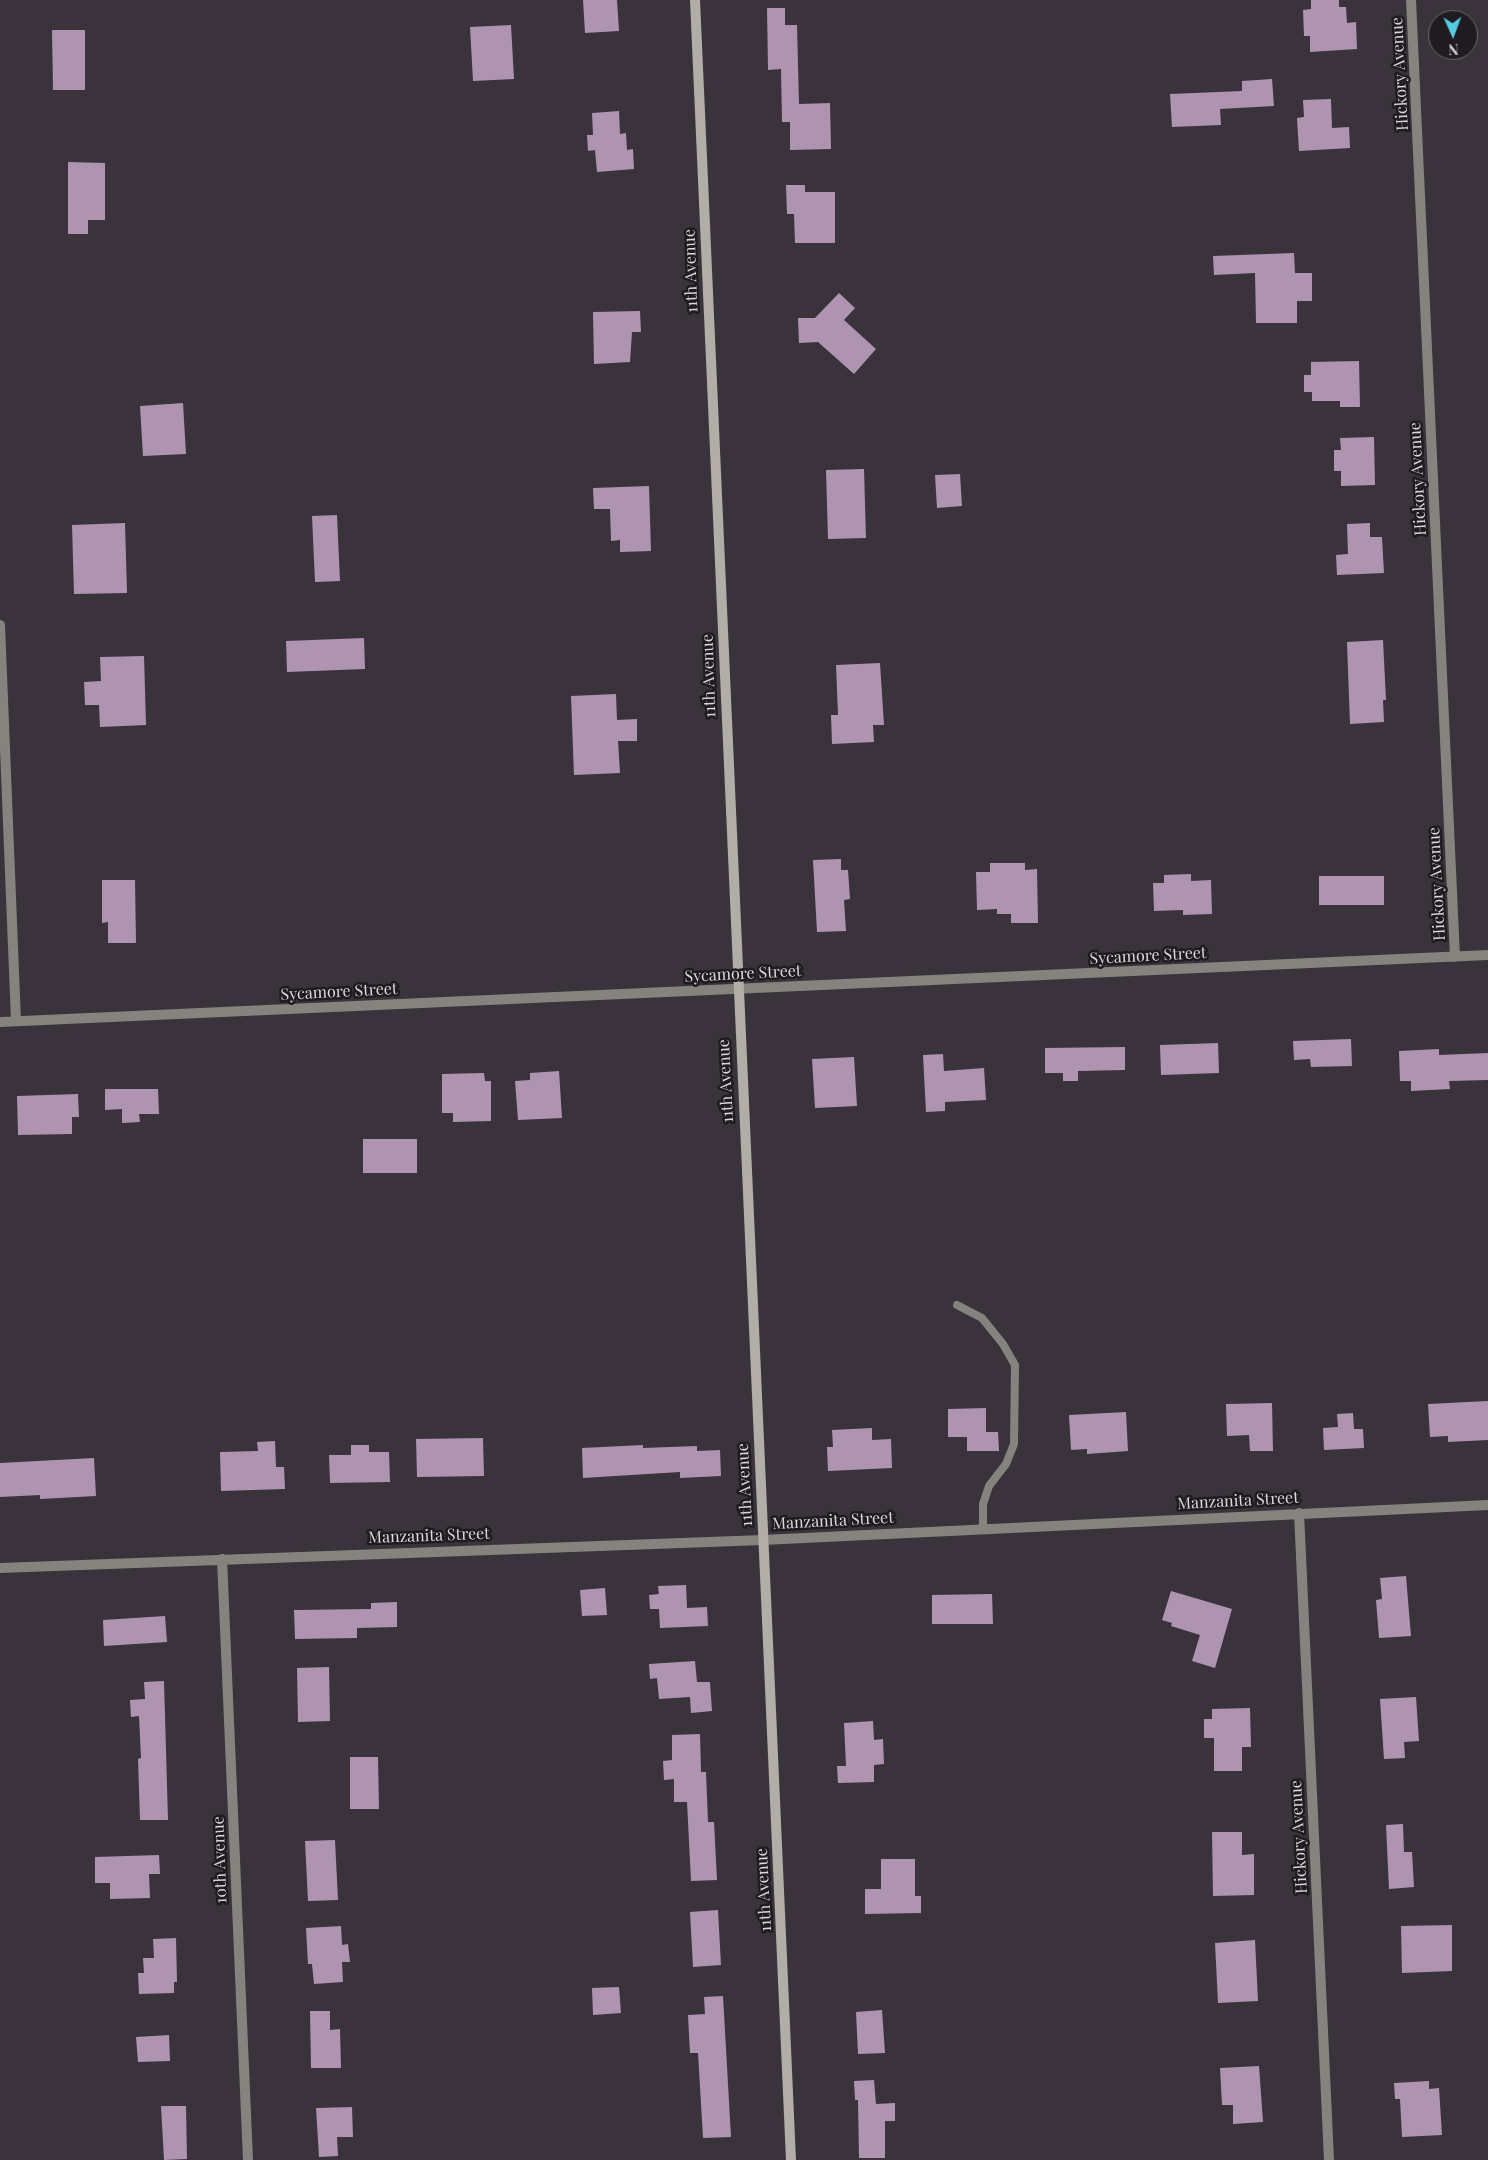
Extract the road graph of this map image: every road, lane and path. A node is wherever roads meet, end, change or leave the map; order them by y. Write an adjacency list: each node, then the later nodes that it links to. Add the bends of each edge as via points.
1 (695, 0): 6 (main road, 11th Avenue)
2 (1411, 0): 5 (street, Hickory Avenue)
3 (0, 625): 7 (street)
4 (1488, 955): 5 (street, Sycamore Street)
5 (1456, 957): 6 (street, Sycamore Street)
6 (737, 989): 7 (street, Sycamore Street); 13 (main road, 11th Avenue)
7 (16, 1021): 8 (street, Sycamore Street)
8 (0, 1022)
9 (957, 1304): 12 (lane, via 982,1318 1003,1344 1014,1365 1014,1444 1006,1464 989,1486 983,1504)
10 (1488, 1505): 11 (street, Manzanita Street)
11 (1299, 1513): 12 (street, Manzanita Street); 18 (street, Hickory Avenue)
12 (983, 1529): 13 (street, Manzanita Street)
13 (763, 1540): 14 (street, Manzanita Street); 17 (main road, 11th Avenue)
14 (222, 1559): 15 (street, Manzanita Street); 16 (street, 10th Avenue)
15 (0, 1568)
16 (248, 2160)
17 (791, 2160)
18 (1329, 2160)

